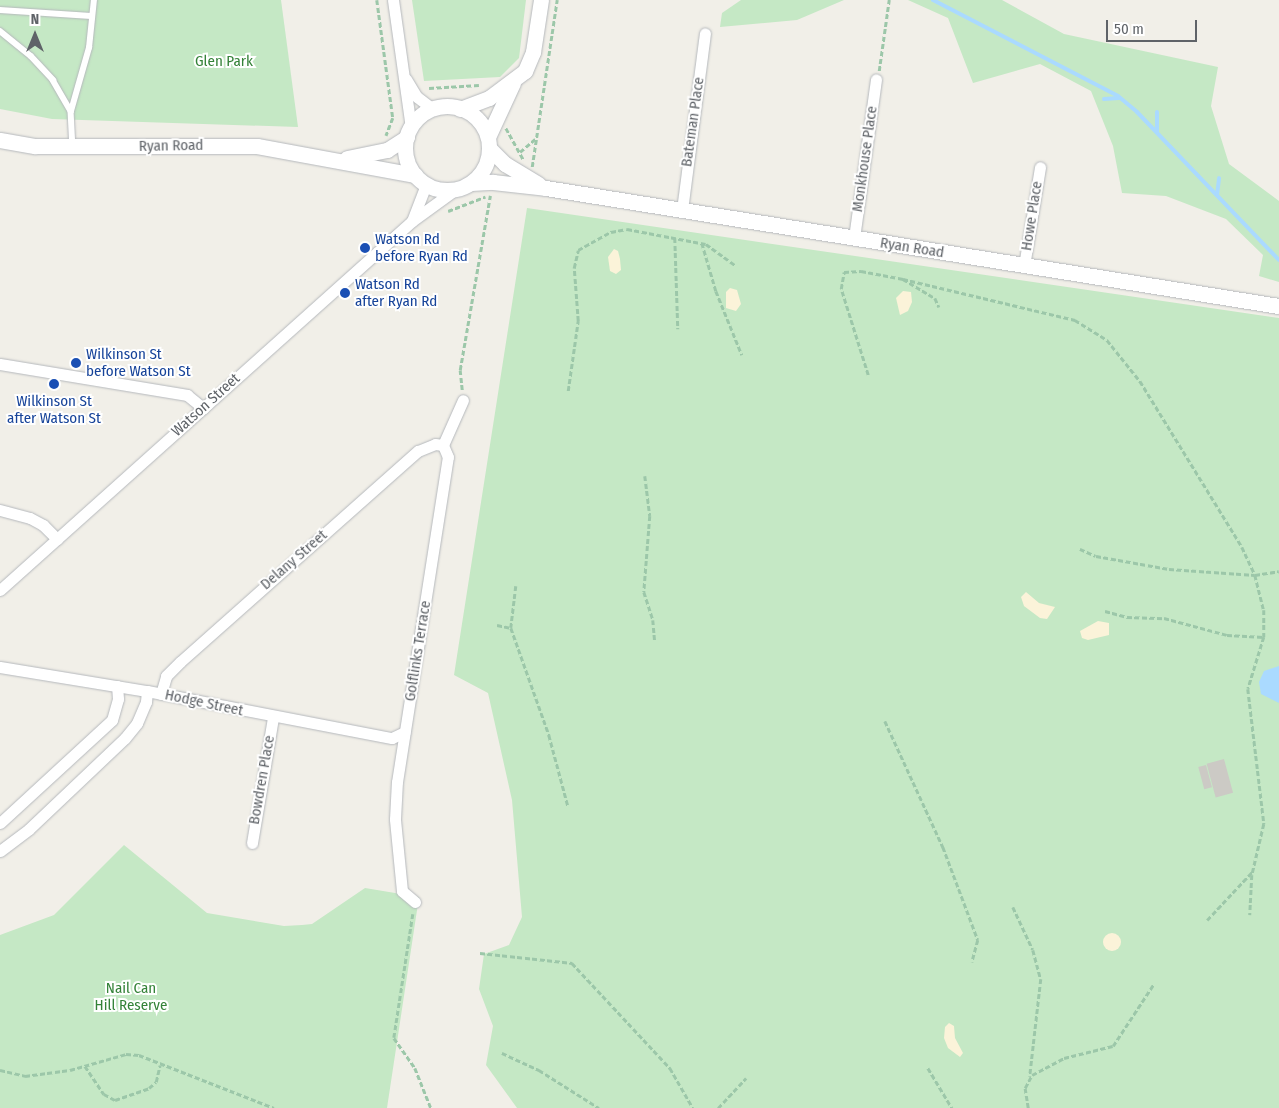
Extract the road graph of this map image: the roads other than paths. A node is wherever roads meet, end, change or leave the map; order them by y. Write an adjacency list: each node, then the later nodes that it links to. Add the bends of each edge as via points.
1 (94, 0): 5 (lane)
2 (392, 0): 8 (street)
3 (542, 0): 10 (street, via 529,66)
4 (0, 10): 5 (lane)
5 (92, 16): 13 (lane, via 88,48)
6 (0, 31): 13 (lane, via 31,56 53,80)
7 (705, 33): 24 (street, Bateman Place)
8 (403, 76): 11 (street, via 417,97); 14 (street)
9 (876, 80): 26 (street, Monkhouse Place)
10 (514, 82): 12 (street, via 489,98); 16 (street)
11 (433, 109): 12 (street); 14 (street)
12 (460, 109): 16 (street, via 478,120)
13 (71, 111): 17 (lane)
14 (409, 133): 18 (street, Ryan Road, via 387,150); 20 (street, via 406,157)
15 (0, 140): 17 (street, Ryan Road, via 35,146)
16 (488, 143): 21 (street, via 484,168); 22 (street, Ryan Road, via 505,164)
17 (74, 147): 18 (street, Ryan Road, via 257,146)
18 (341, 159): 20 (street, Ryan Road)
19 (1040, 167): 27 (street, Howe Place)
20 (421, 180): 23 (street, via 440,190); 25 (street, Watson Street)
21 (471, 183): 22 (street, Ryan Road); 23 (street)
22 (546, 188): 24 (street, Ryan Road)
23 (456, 189): 25 (street, Watson Street)
24 (682, 210): 26 (street, Ryan Road)
25 (412, 221): 31 (street, Watson Street)
26 (854, 238): 27 (street, Ryan Road)
27 (1024, 266): 28 (street, Ryan Road)
28 (1279, 306)
29 (0, 364): 31 (street, via 186,394)
30 (463, 400): 32 (street)
31 (202, 408): 34 (street, Watson Street)
32 (443, 445): 39 (street, Delany Street, via 435,444 418,451 180,662 166,676); 41 (street, Golflinks Terrace, via 448,457)
33 (0, 510): 34 (street, via 30,518)
34 (57, 539): 35 (street, Watson Street)
35 (0, 590)
36 (0, 667): 37 (street, Hodge Street)
37 (117, 686): 38 (street, Hodge Street); 42 (street, via 118,698 112,720)
38 (146, 691): 39 (street, Hodge Street); 44 (street, via 146,702 137,723 125,738 29,829)
39 (161, 694): 40 (street, Hodge Street)
40 (273, 717): 41 (street, Hodge Street, via 392,738); 43 (street, Bowdren Place)
41 (405, 732): 45 (street, Golflinks Terrace, via 395,819 402,891)
42 (0, 823)
43 (252, 843)
44 (0, 850)
45 (415, 902)

